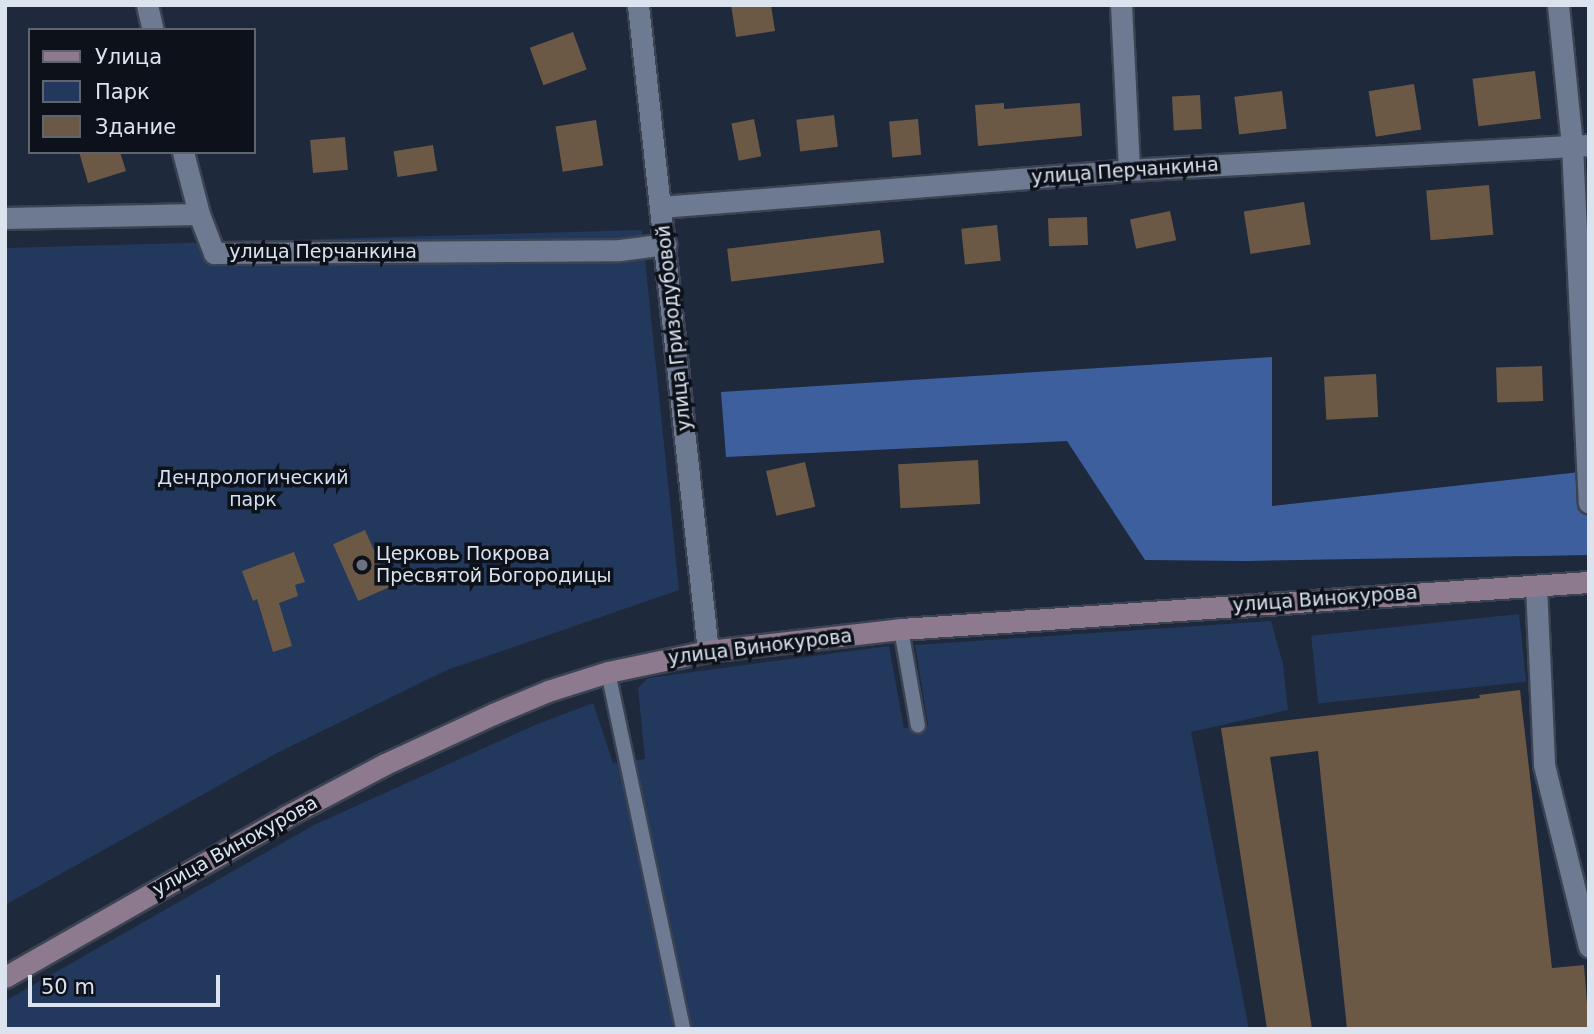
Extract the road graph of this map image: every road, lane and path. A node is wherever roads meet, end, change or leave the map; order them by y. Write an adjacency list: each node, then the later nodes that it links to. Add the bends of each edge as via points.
1 (147, 5): 5 (street)
2 (638, 5): 9 (street, улица Гризодубовой)
3 (1121, 5): 8 (street)
4 (1558, 5): 6 (street)
5 (153, 28)
6 (1580, 146): 8 (street, улица Перчанкина); 13 (street)
7 (184, 154): 10 (street)
8 (1129, 170): 9 (street, улица Перчанкина)
9 (662, 207): 12 (street, улица Гризодубовой)
10 (199, 215): 11 (street); 12 (street, улица Перчанкина, via 214,253 620,250)
11 (5, 218)
12 (666, 244): 17 (street, улица Гризодубовой)
13 (1589, 503)
14 (1589, 582): 15 (main road, улица Винокурова)
15 (1536, 586): 16 (main road, улица Винокурова); 20 (street, via 1544,765)
16 (901, 629): 17 (main road, улица Винокурова); 19 (lane)
17 (708, 651): 18 (main road, улица Винокурова)
18 (607, 672): 21 (main road, улица Винокурова, via 526,700 385,764); 22 (lane)
19 (918, 726)
20 (1589, 947)
21 (5, 977)
22 (682, 1029)

